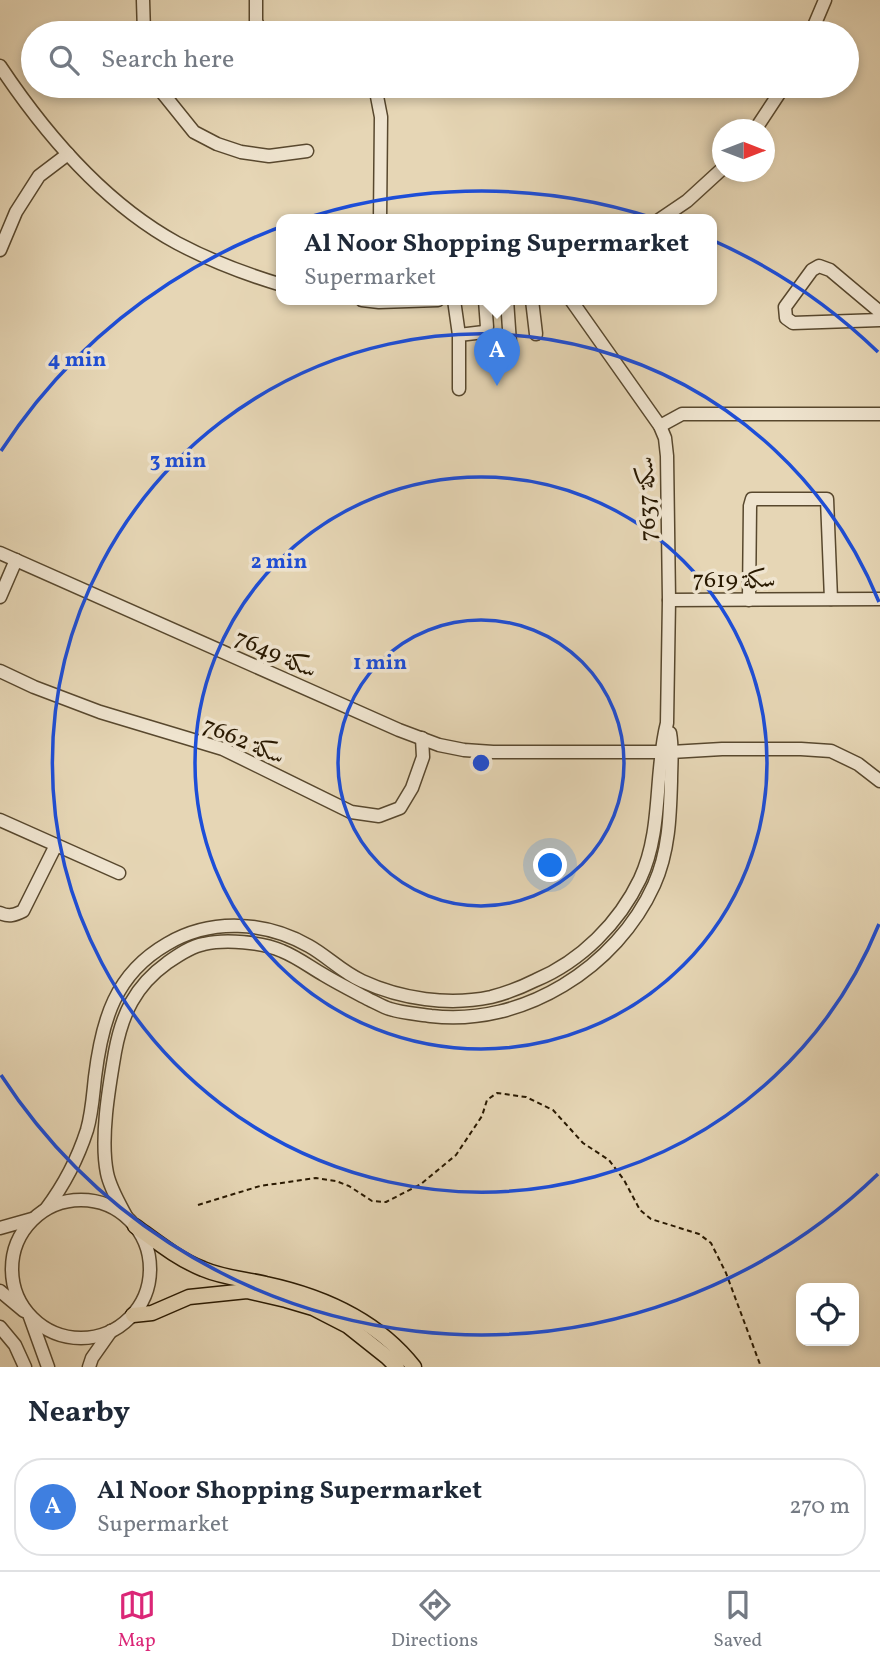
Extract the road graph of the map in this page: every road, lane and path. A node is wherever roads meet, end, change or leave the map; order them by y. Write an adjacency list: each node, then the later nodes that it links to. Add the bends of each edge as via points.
1 (143, 0): 4 (street)
2 (256, 0): 5 (street)
3 (825, 0): 6 (street)
4 (144, 21)
5 (256, 21)
6 (816, 21)
7 (0, 66): 8 (street)
8 (21, 95)
9 (23, 98): 15 (street)
10 (167, 98): 14 (street, via 194,132 217,144 269,156)
11 (377, 98): 17 (street)
12 (776, 98): 13 (street)
13 (762, 119)
14 (307, 151)
15 (68, 154): 19 (street, via 39,176 16,212); 20 (street, via 145,223 212,260)
16 (712, 179): 18 (street)
17 (380, 214)
18 (668, 214)
19 (0, 250)
20 (276, 283)
21 (455, 305): 29 (street)
22 (485, 305): 29 (street, via 484,332)
23 (507, 305): 30 (street)
24 (533, 305): 28 (street)
25 (575, 305): 33 (street, سكة 7637)
26 (880, 312): 27 (street, via 830,270 819,267 785,307 786,318 793,323)
27 (880, 320)
28 (536, 334)
29 (459, 335): 31 (street)
30 (510, 343)
31 (459, 389)
32 (880, 414): 33 (street, via 682,414)
33 (660, 426): 39 (street, سكة 7637, via 667,456)
34 (0, 553): 35 (street, سكة 7649)
35 (16, 560): 36 (street); 42 (street, سكة 7649)
36 (0, 597)
37 (831, 599): 38 (street, سكة 7619); 40 (street, سكة 7619); 40 (street, via 827,499 752,499)
38 (880, 599)
39 (670, 600): 40 (street, سكة 7619); 43 (street, سكة 7619, via 667,723 671,737)
40 (749, 600)
41 (0, 671): 42 (street, سكة 7662, via 100,712 223,749 351,812 379,816 400,808 423,757)
42 (422, 738): 43 (street, سكة 7649, via 464,750 493,752)
43 (666, 752): 44 (street, سكة 7649, via 831,751); 50 (street, via 647,858 626,901 601,935 574,958 519,988 456,1001 397,994 362,981 292,937 246,925 194,932 148,957 125,979 109,1008 88,1127 68,1175); 52 (street, via 670,824 654,885 610,949 576,978 538,999 467,1016 389,1009 281,950 229,942 202,944 155,972 137,991 124,1017 108,1096 107,1175)
44 (880, 781)
45 (0, 820): 46 (street)
46 (56, 845): 47 (street); 48 (street, via 23,911 7,916)
47 (119, 873)
48 (0, 913)
49 (198, 1206): 64 (path, via 260,1186 316,1178 336,1181 372,1201 386,1202 421,1184 456,1155 482,1116 487,1100 497,1093 526,1097 553,1110 583,1143 609,1160 640,1210 651,1219 699,1234 712,1243)
50 (46, 1209): 51 (street); 52 (street, via 65,1201 87,1200 108,1205)
51 (32, 1219): 53 (street); 55 (street, via 16,1245 12,1268 16,1292)
52 (131, 1221): 56 (street, via 145,1240 150,1275); 63 (main road, via 175,1255 204,1269 302,1293 350,1314 382,1334)
53 (0, 1228)
54 (0, 1291): 55 (street)
55 (28, 1315): 58 (street, via 68,1337); 60 (street)
56 (133, 1315): 58 (street); 62 (main road, via 152,1313 189,1297 247,1291 313,1308 348,1326)
57 (0, 1327): 59 (street)
58 (111, 1331): 61 (street)
59 (25, 1367)
60 (48, 1367)
61 (89, 1367)
62 (397, 1367)
63 (414, 1367)
64 (761, 1367)

